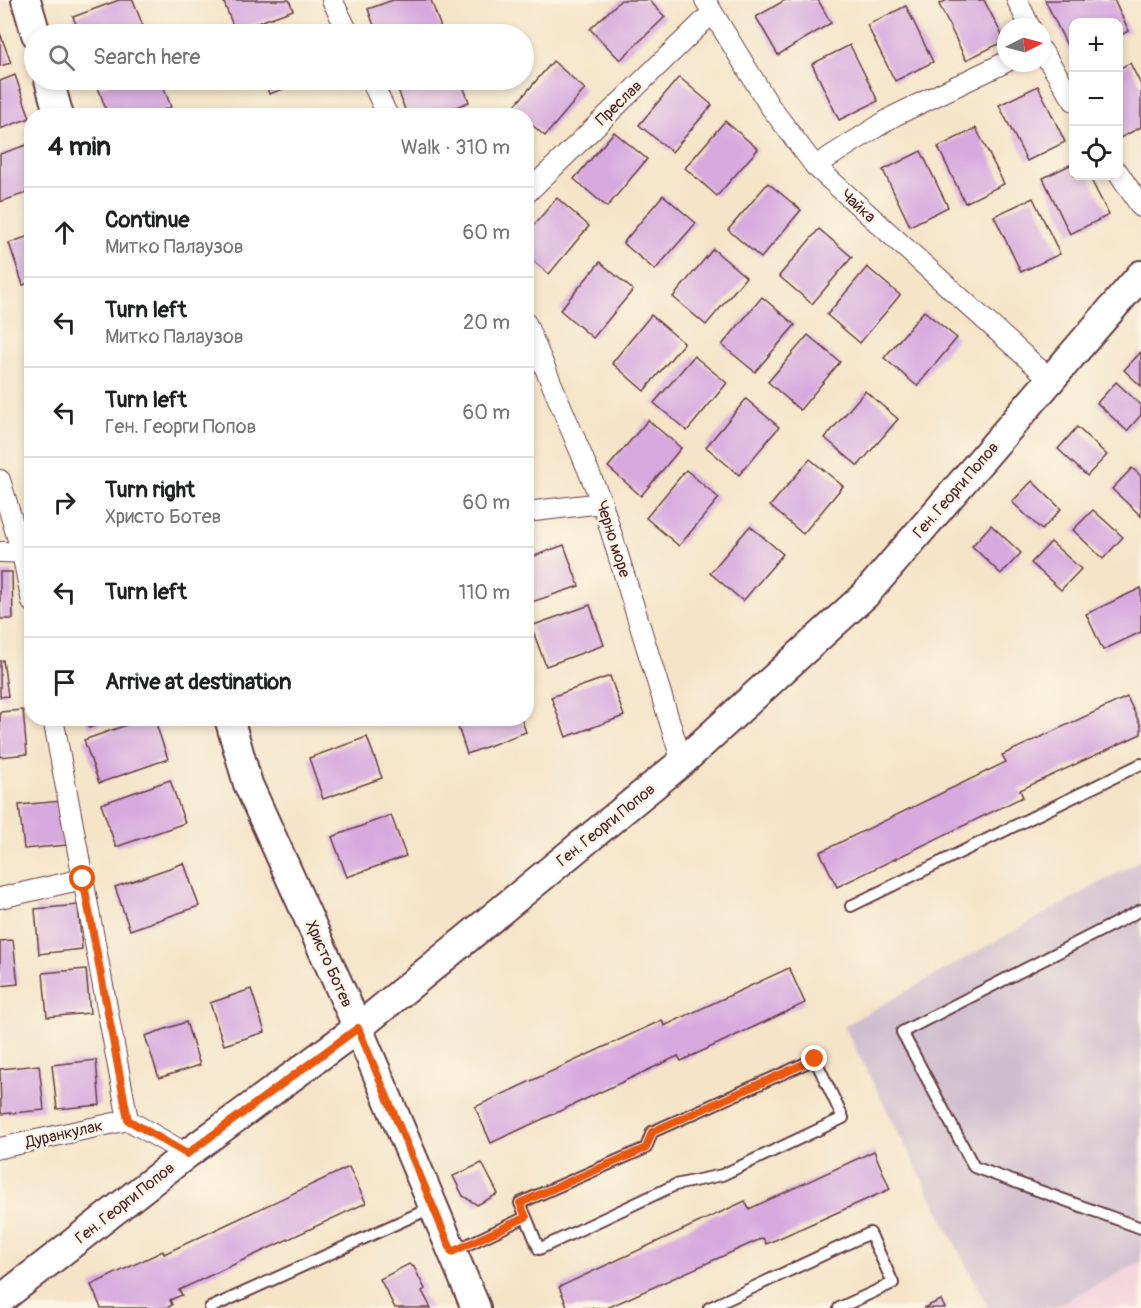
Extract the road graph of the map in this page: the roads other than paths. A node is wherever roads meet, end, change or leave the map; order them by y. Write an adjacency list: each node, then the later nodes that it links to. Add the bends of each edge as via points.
1 (26, 0): 6 (street)
2 (332, 0): 7 (street)
3 (1017, 0): 5 (street)
4 (709, 6): 15 (street, Чайка, via 769,105); 17 (street, Преслав)
5 (1026, 18)
6 (33, 24)
7 (344, 24)
8 (1051, 65): 12 (street)
9 (997, 66): 15 (street, via 894,116)
10 (52, 90): 13 (street)
11 (375, 90): 14 (street)
12 (1069, 93)
13 (57, 108)
14 (384, 108)
15 (815, 166): 21 (street, Чайка)
16 (1123, 178): 18 (street)
17 (534, 186)
18 (1141, 207)
19 (1141, 274): 21 (street, Ген. Георги Попов)
20 (534, 342): 23 (street, Черно море)
21 (1050, 380): 30 (street, Ген. Георги Попов, via 865,596)
22 (0, 480): 25 (street)
23 (602, 503): 24 (street); 30 (street, Черно море)
24 (534, 511)
25 (24, 545)
26 (0, 552): 27 (street)
27 (24, 553)
28 (54, 726): 32 (street)
29 (231, 726): 36 (street, Христо Ботев, via 248,784)
30 (682, 762): 36 (street, Ген. Георги Попов)
31 (1141, 764): 34 (lane)
32 (83, 879): 33 (street); 37 (street)
33 (0, 898)
34 (850, 906)
35 (1141, 910): 42 (lane, via 902,1032 974,1167)
36 (358, 1028): 39 (street, Ген. Георги Попов); 40 (street, Христо Ботев)
37 (128, 1120): 38 (street, Дуранкулак); 39 (street)
38 (0, 1148)
39 (187, 1154): 44 (street, Ген. Георги Попов)
40 (433, 1207): 43 (street, Христо Ботев); 45 (lane)
41 (526, 1217): 41 (lane, via 520,1203 646,1148 652,1132 815,1059 843,1118 722,1175 675,1185 539,1249); 43 (lane)
42 (1141, 1228)
43 (452, 1252): 46 (street, Христо Ботев)
44 (0, 1300)
45 (210, 1308)
46 (476, 1308)
47 (709, 1308): 48 (lane, via 870,1233 893,1283)
48 (839, 1308)

